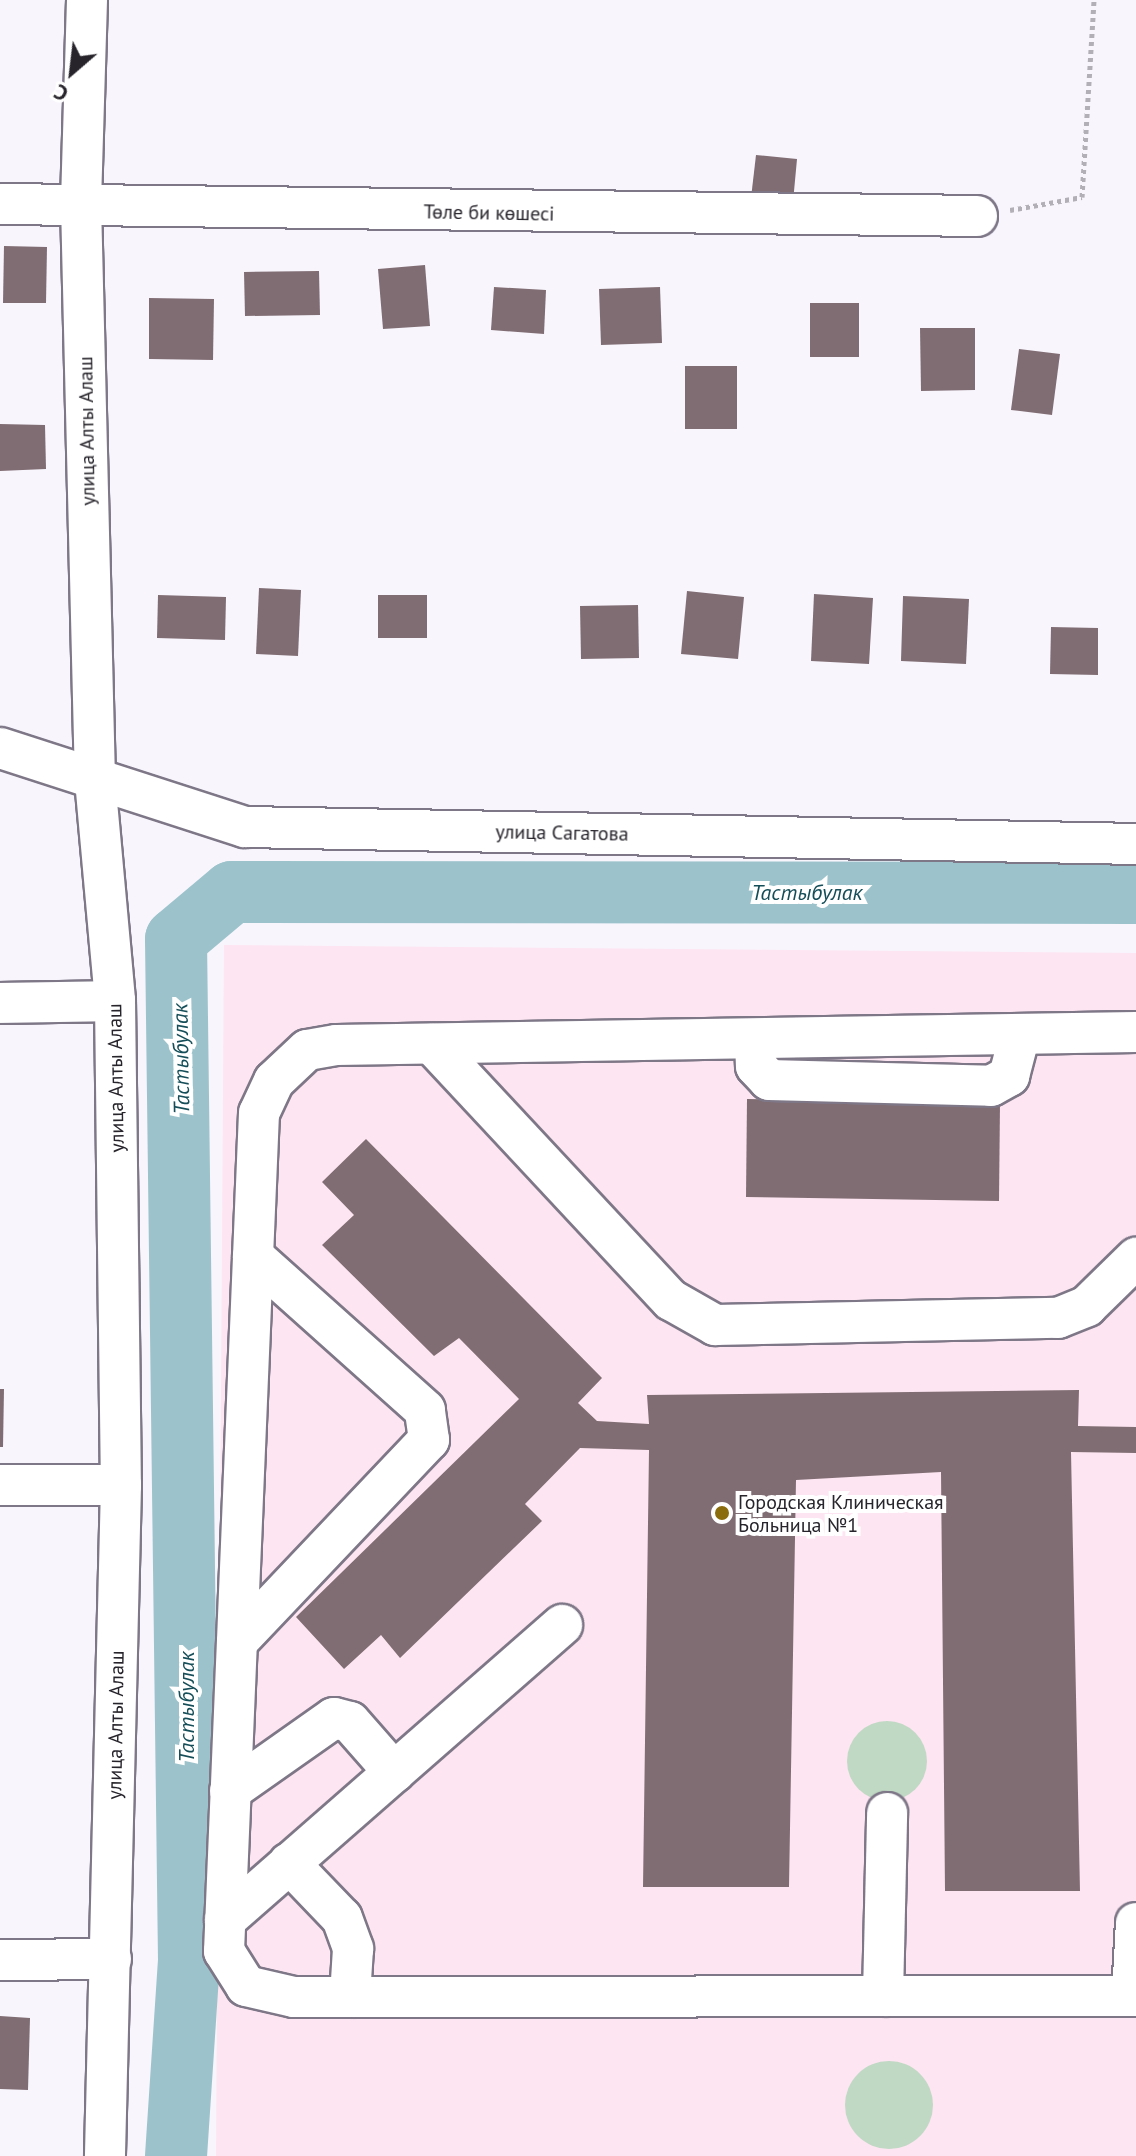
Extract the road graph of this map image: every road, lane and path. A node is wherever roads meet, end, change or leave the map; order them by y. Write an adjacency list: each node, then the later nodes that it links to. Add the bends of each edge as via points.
1 (87, 0): 4 (street, улица Алты Алаш)
2 (1094, 0): 5 (path, via 1082,197)
3 (0, 204): 4 (street, Төле би көшесі)
4 (81, 204): 5 (street, Төле би көшесі); 7 (street, улица Алты Алаш)
5 (977, 216)
6 (0, 748): 7 (street, улица Сагатова)
7 (95, 780): 8 (street, улица Сагатова, via 245,827); 9 (street, улица Алты Алаш)
8 (1136, 844)
9 (115, 1001): 10 (street); 16 (street, улица Алты Алаш)
10 (0, 1003)
11 (1136, 1032): 12 (street, via 1020,1034 1009,1076 991,1086 769,1080 756,1066 755,1039)
12 (432, 1044): 13 (street, via 307,1050 274,1081 259,1113); 14 (street, via 671,1300 715,1325 1058,1318 1087,1306)
13 (253, 1256): 18 (street); 18 (street, via 425,1410 429,1440)
14 (1136, 1258)
15 (0, 1485): 16 (street)
16 (121, 1485): 25 (street, улица Алты Алаш)
17 (562, 1625): 19 (street)
18 (237, 1642): 20 (street)
19 (394, 1772): 20 (street, via 350,1722 334,1718); 22 (street)
20 (230, 1791): 23 (street)
21 (887, 1813): 27 (street)
22 (289, 1863): 23 (street); 29 (street, via 342,1918 353,1949)
23 (225, 1920): 29 (street, via 224,1951 246,1986 294,1997)
24 (1136, 1923): 28 (street)
25 (111, 1959): 26 (street); 30 (street, улица Алты Алаш)
26 (0, 1960)
27 (883, 1996): 28 (street); 29 (street)
28 (1134, 1996)
29 (350, 1997)
30 (105, 2156)

